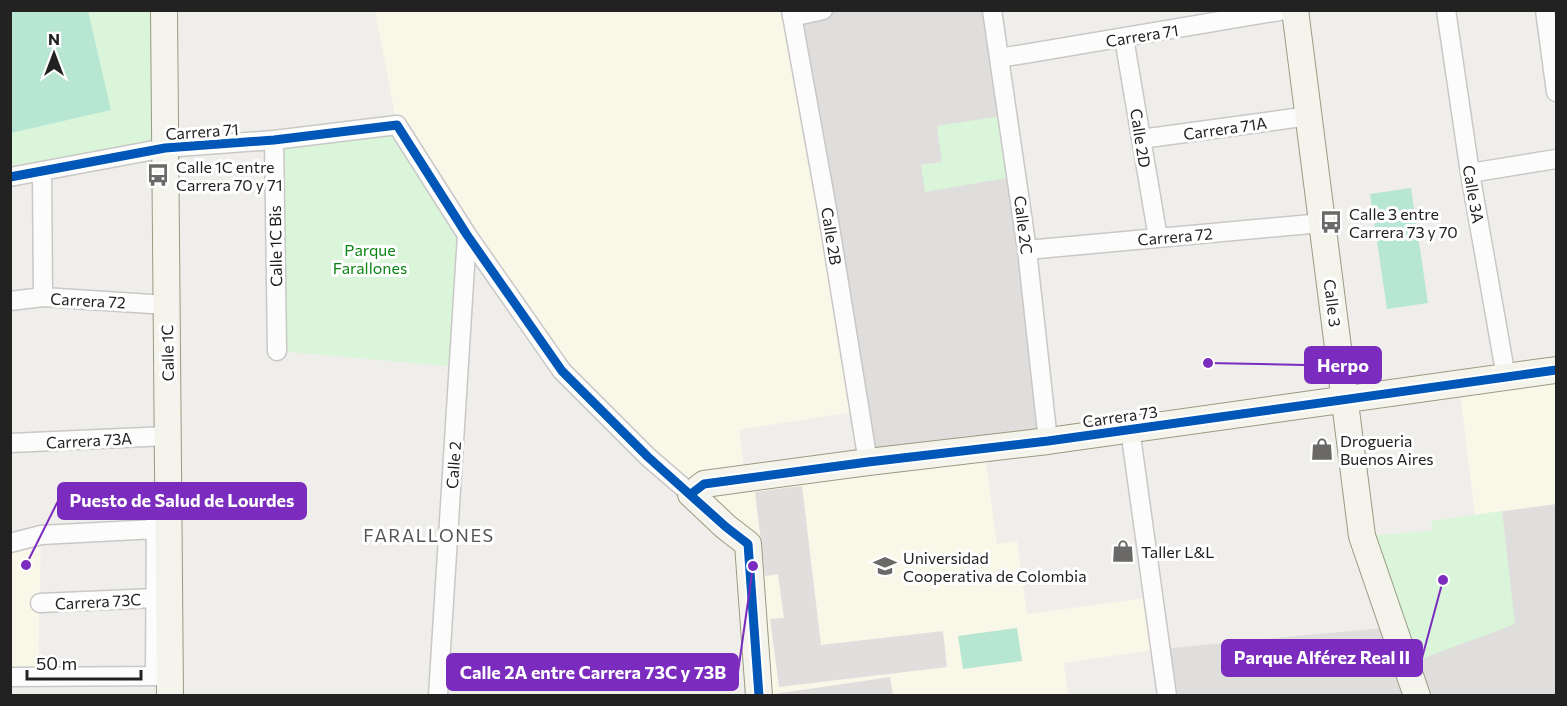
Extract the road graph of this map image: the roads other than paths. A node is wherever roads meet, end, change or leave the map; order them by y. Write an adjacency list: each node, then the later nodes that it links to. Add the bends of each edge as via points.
1 (164, 10): 15 (street, Calle 1C)
2 (823, 10): 8 (street)
3 (992, 10): 10 (street, Calle 2C)
4 (1285, 10): 9 (street, Carrera 71)
5 (1295, 10): 12 (street, Calle 3)
6 (1446, 10): 18 (street, Calle 3A)
7 (1545, 10): 11 (street)
8 (791, 14): 35 (street, Calle 2B)
9 (1124, 38): 10 (street, Carrera 71); 14 (street, Calle 2D)
10 (1000, 58): 23 (street, Calle 2C)
11 (1557, 92)
12 (1309, 116): 14 (street, Carrera 71A); 20 (street, Calle 3)
13 (274, 140): 15 (street, Carrera 71); 21 (street, Carrera 71, via 397,125); 27 (street, Calle 1C Bis)
14 (1141, 140): 22 (street, Calle 2D)
15 (165, 148): 17 (street, Carrera 71); 26 (street, Calle 1C)
16 (1557, 159): 18 (street)
17 (42, 171): 19 (street, Carrera 71); 24 (street)
18 (1470, 173): 29 (street, Calle 3A)
19 (10, 177)
20 (1322, 223): 22 (street, Carrera 72); 30 (street, Calle 3)
21 (467, 235): 36 (street, via 562,371); 43 (street, Calle 2)
22 (1158, 238): 23 (street, Carrera 72)
23 (1027, 250): 33 (street, Calle 2C)
24 (43, 297): 25 (street, Carrera 72); 26 (street, Carrera 72)
25 (10, 301)
26 (167, 305): 32 (street, Calle 1C)
27 (277, 351)
28 (1557, 370): 29 (street, Carrera 73)
29 (1506, 377): 30 (street, Carrera 73)
30 (1345, 399): 31 (street, Carrera 73); 46 (street, Calle 3, via 1362,536)
31 (1130, 429): 33 (street, Carrera 73); 45 (street)
32 (161, 436): 34 (street, Carrera 73A); 37 (street); 42 (street, Calle 1C)
33 (1048, 441): 35 (street, Carrera 73)
34 (10, 443)
35 (868, 462): 36 (street, Carrera 73, via 704,484)
36 (691, 494): 44 (street, via 748,544)
37 (156, 529): 38 (street, via 41,535); 39 (street)
38 (10, 543)
39 (155, 598): 40 (street, Carrera 73C); 42 (street)
40 (40, 603)
41 (10, 677): 42 (street)
42 (165, 683)
43 (438, 696)
44 (759, 696)
45 (1167, 696)
46 (1417, 696)

